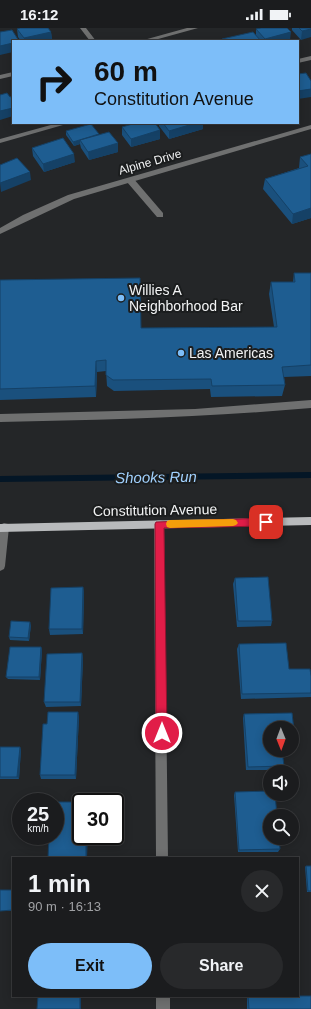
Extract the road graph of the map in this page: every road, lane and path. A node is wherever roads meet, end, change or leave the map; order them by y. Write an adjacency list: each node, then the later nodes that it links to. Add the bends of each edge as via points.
1 (83, 28): 3 (street)
2 (195, 28): 4 (street)
3 (92, 40)
4 (147, 40)
5 (311, 58): 6 (street)
6 (299, 61)
7 (12, 74): 8 (street)
8 (0, 77)
9 (62, 124): 11 (street)
10 (311, 127): 12 (street, Alpine Drive)
11 (0, 141)
12 (130, 180): 13 (street); 14 (street, Alpine Drive, via 71,197)
13 (160, 215)
14 (0, 231)
15 (311, 404): 16 (street, via 260,410)
16 (0, 418)
17 (311, 521): 18 (main road, Constitution Avenue)
18 (159, 524): 19 (main road, Constitution Avenue); 21 (street)
19 (2, 528): 20 (street)
20 (0, 566)
21 (162, 857)
22 (163, 997): 23 (street)
23 (164, 1009)

